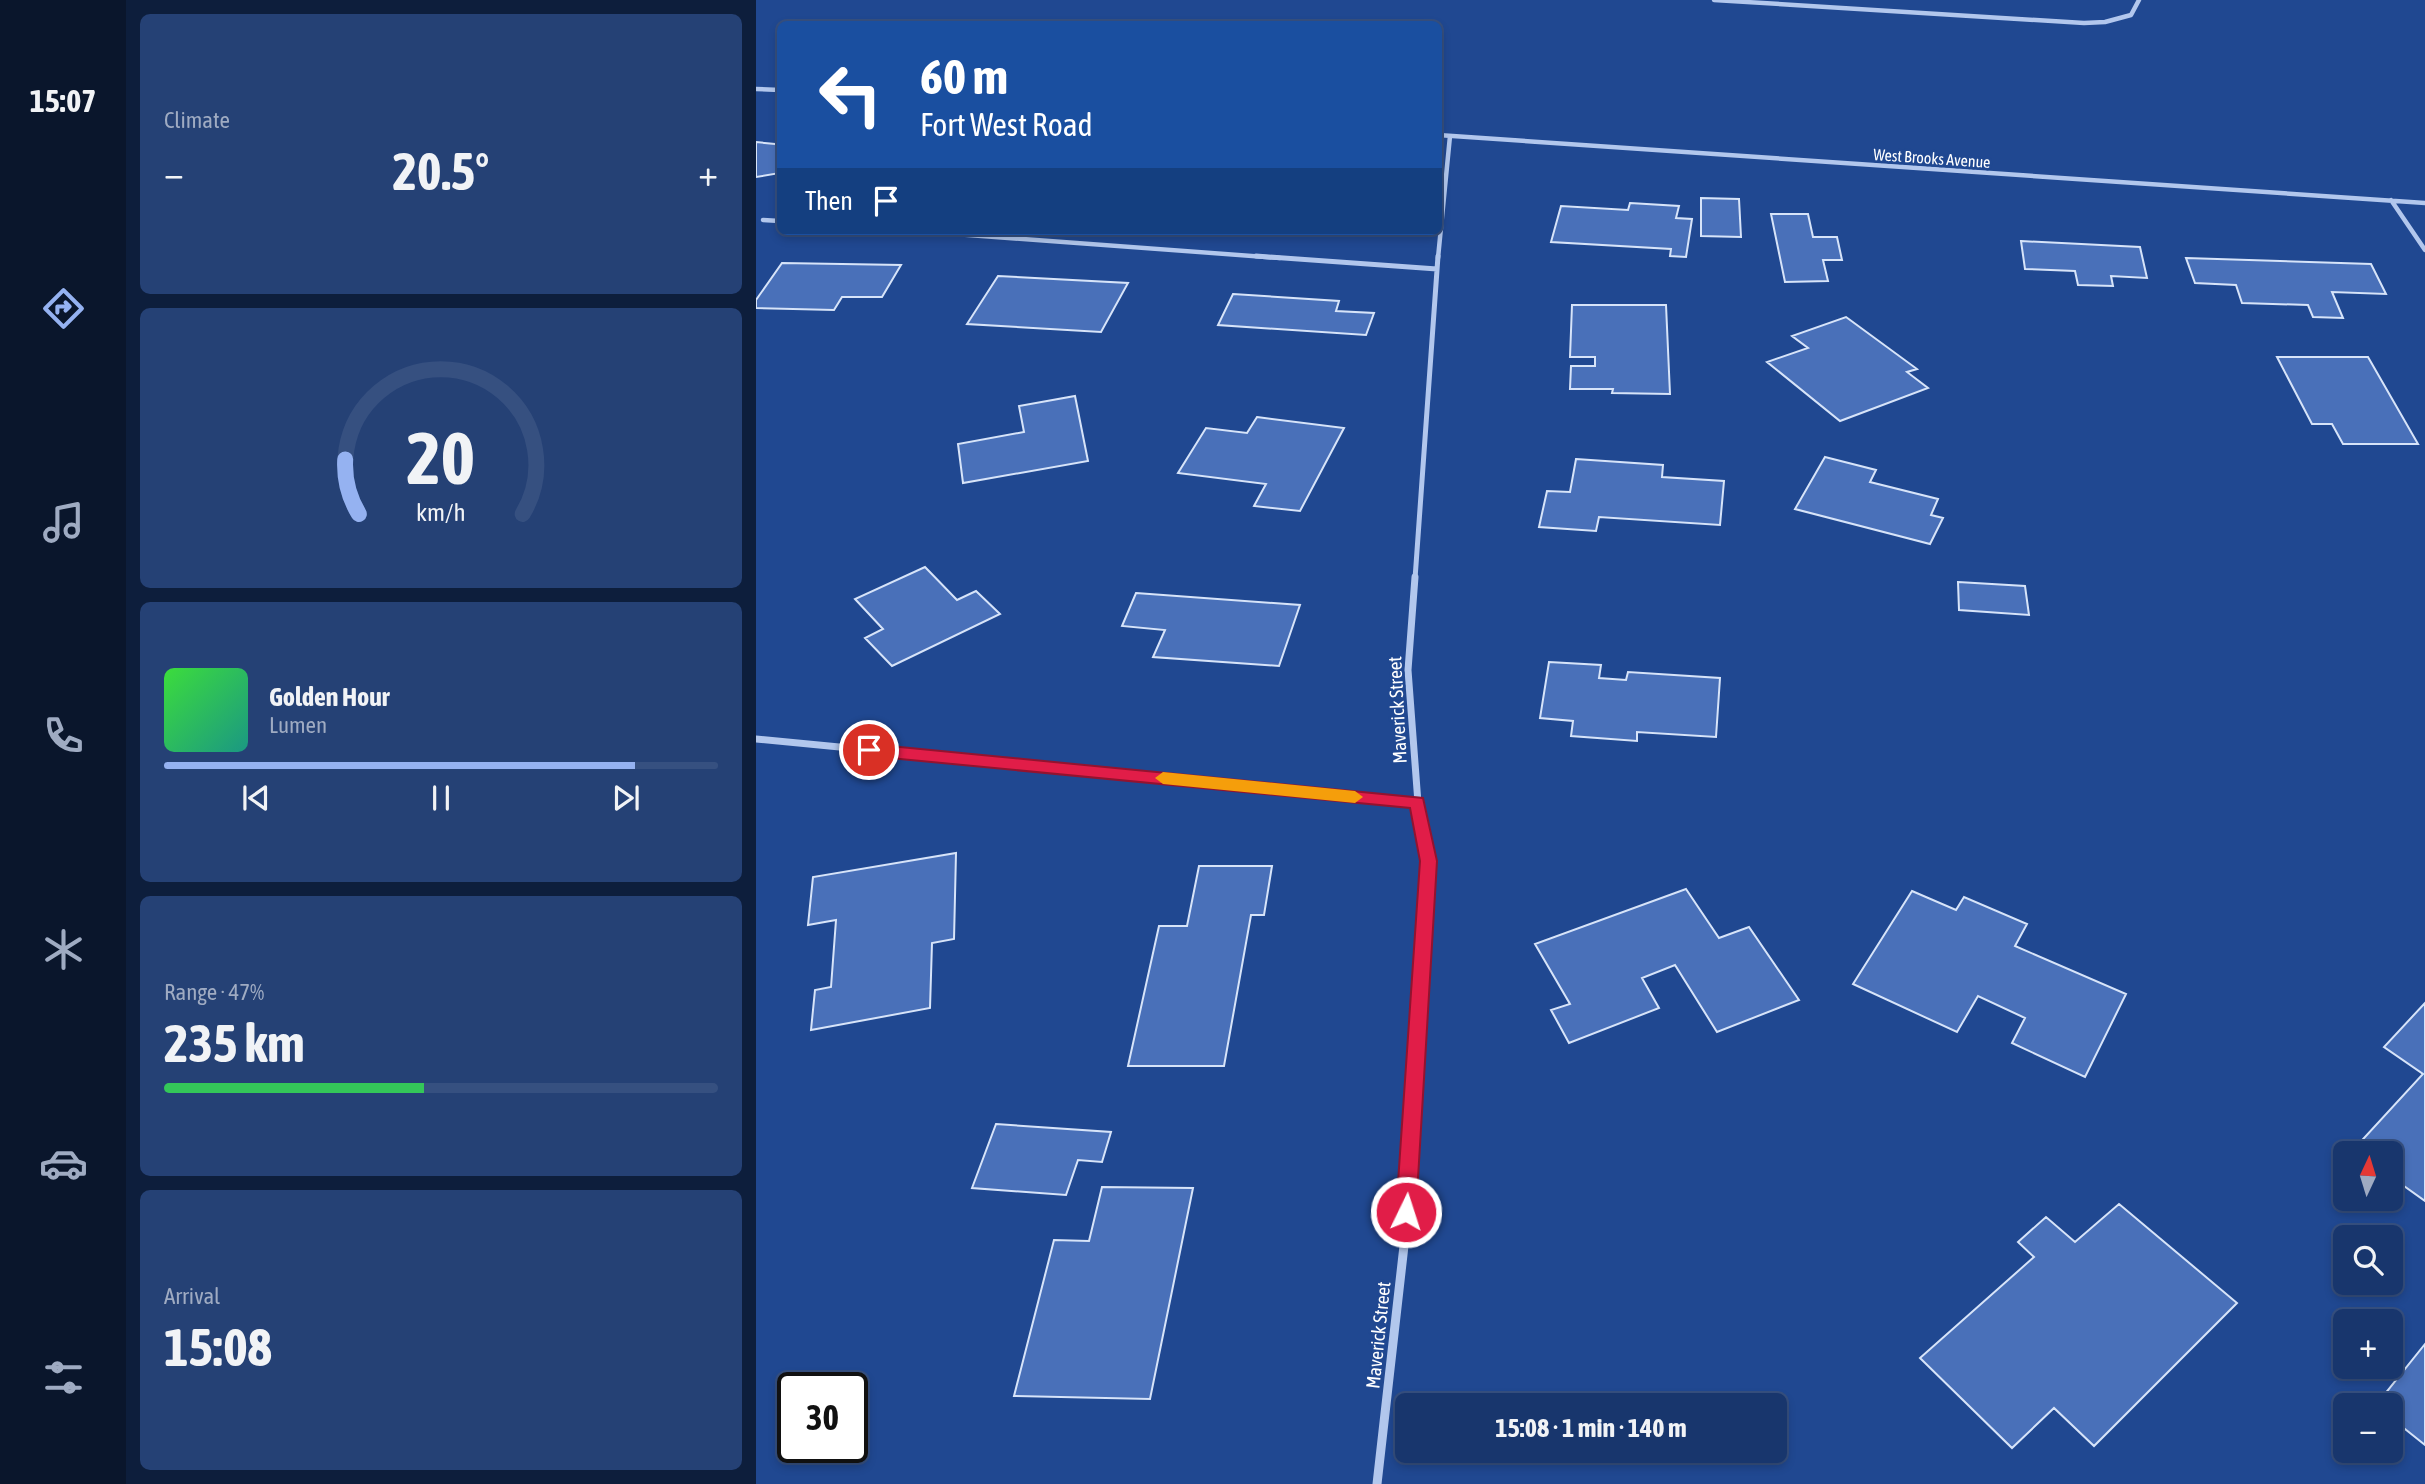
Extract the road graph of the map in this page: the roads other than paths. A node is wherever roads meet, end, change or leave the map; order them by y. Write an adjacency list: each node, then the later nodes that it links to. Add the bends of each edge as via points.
1 (1714, 0): 2 (street, via 2084,23 2131,15)
2 (2139, 0)
3 (756, 89): 4 (street)
4 (777, 90)
5 (1442, 135): 6 (street, West Brooks Avenue)
6 (1450, 136): 7 (street, West Brooks Avenue); 9 (street, Maverick Street)
7 (2391, 200): 8 (street, West Brooks Avenue); 14 (street)
8 (2425, 203)
9 (1442, 218)
10 (763, 220): 11 (street)
11 (777, 221)
12 (970, 235): 15 (street)
13 (1440, 235): 15 (street, Maverick Street)
14 (2425, 250)
15 (1437, 269): 17 (street, Maverick Street, via 1408,670)
16 (756, 739): 17 (street)
17 (1418, 803): 18 (street, Maverick Street, via 1428,861 1405,1237)
18 (1377, 1484)

